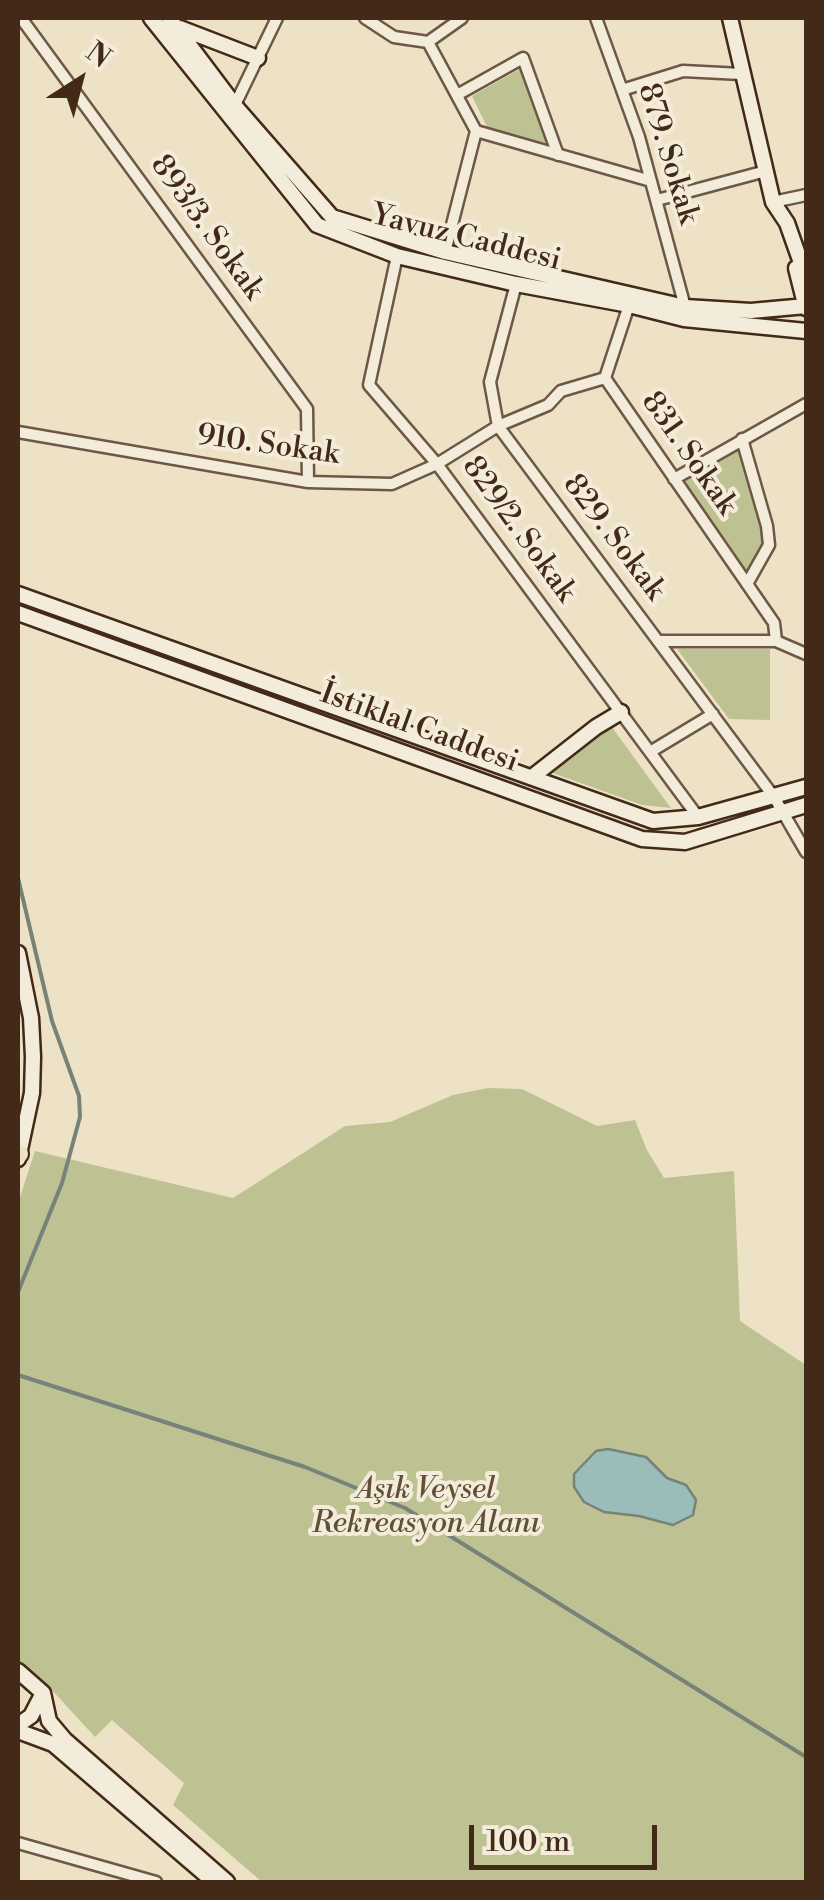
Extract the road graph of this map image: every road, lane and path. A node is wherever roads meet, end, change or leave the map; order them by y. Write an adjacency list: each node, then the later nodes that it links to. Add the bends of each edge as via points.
1 (21, 18): 38 (street, 893/3. Sokak, via 307,409)
2 (151, 18): 14 (main road, Yavuz Caddesi)
3 (278, 18): 10 (street)
4 (364, 18): 9 (street, via 394,37)
5 (462, 18): 9 (street)
6 (596, 18): 12 (street, 879. Sokak)
7 (730, 18): 11 (main road)
8 (173, 22): 10 (main road); 14 (main road, Yavuz Caddesi)
9 (428, 42): 13 (street)
10 (258, 58): 14 (street)
11 (742, 74): 12 (street, via 684,71); 17 (main road)
12 (622, 90): 18 (street, 879. Sokak)
13 (457, 95): 15 (street); 16 (street, via 523,58)
14 (232, 111): 23 (main road, Yavuz Caddesi, via 332,217); 24 (main road, Yavuz Caddesi, via 318,225)
15 (476, 131): 16 (street); 23 (street)
16 (558, 155): 18 (street)
17 (766, 170): 20 (street); 21 (main road)
18 (651, 182): 20 (street, 879. Sokak)
19 (806, 195): 21 (street)
20 (657, 200): 28 (street, 879. Sokak)
21 (773, 202): 22 (main road)
22 (787, 223): 25 (main road); 29 (main road)
23 (446, 252): 28 (main road, Yavuz Caddesi)
24 (397, 256): 26 (main road, Yavuz Caddesi); 36 (street, 829/2. Sokak, via 369,385)
25 (806, 277)
26 (516, 284): 27 (main road, Yavuz Caddesi); 33 (street, 829. Sokak, via 490,382)
27 (629, 304): 30 (main road, Yavuz Caddesi, via 684,319); 31 (street, 831. Sokak)
28 (685, 307): 29 (main road, Yavuz Caddesi)
29 (806, 307)
30 (806, 331)
31 (605, 378): 33 (street, 910. Sokak, via 561,391 548,405); 37 (street, 831. Sokak)
32 (806, 404): 35 (street)
33 (498, 426): 36 (street, 910. Sokak); 42 (street, 829. Sokak)
34 (18, 432): 38 (street, 910. Sokak)
35 (742, 439): 37 (street); 39 (street, via 768,545)
36 (437, 464): 38 (street, 910. Sokak, via 392,484); 45 (street, 829/2. Sokak)
37 (674, 479): 39 (street, 831. Sokak)
38 (308, 482)
39 (747, 584): 43 (street, 831. Sokak, via 774,623)
40 (18, 594): 48 (main road, İstiklal Caddesi)
41 (18, 613): 52 (main road, İstiklal Caddesi, via 642,839 685,842)
42 (658, 640): 43 (street); 46 (street, 829. Sokak)
43 (776, 641): 44 (street)
44 (806, 654)
45 (621, 712): 47 (street, 829/2. Sokak); 48 (main road)
46 (712, 714): 47 (street); 50 (street, 829. Sokak)
47 (650, 752): 53 (street, 829/2. Sokak)
48 (532, 777): 53 (main road, İstiklal Caddesi, via 652,821)
49 (806, 788): 50 (main road, İstiklal Caddesi)
50 (774, 798): 52 (street, 829. Sokak); 53 (main road, İstiklal Caddesi)
51 (806, 806): 52 (main road, İstiklal Caddesi)
52 (781, 813): 54 (street, 829. Sokak)
53 (698, 816)
54 (806, 852)
55 (18, 953): 56 (main road, via 34,1057)
56 (18, 1155)
57 (18, 1671): 58 (main road)
58 (43, 1693): 59 (main road); 63 (main road, via 49,1721 65,1740)
59 (18, 1728): 62 (main road, via 53,1744)
60 (18, 1844): 61 (street)
61 (156, 1882)
62 (214, 1882)
63 (227, 1882)

